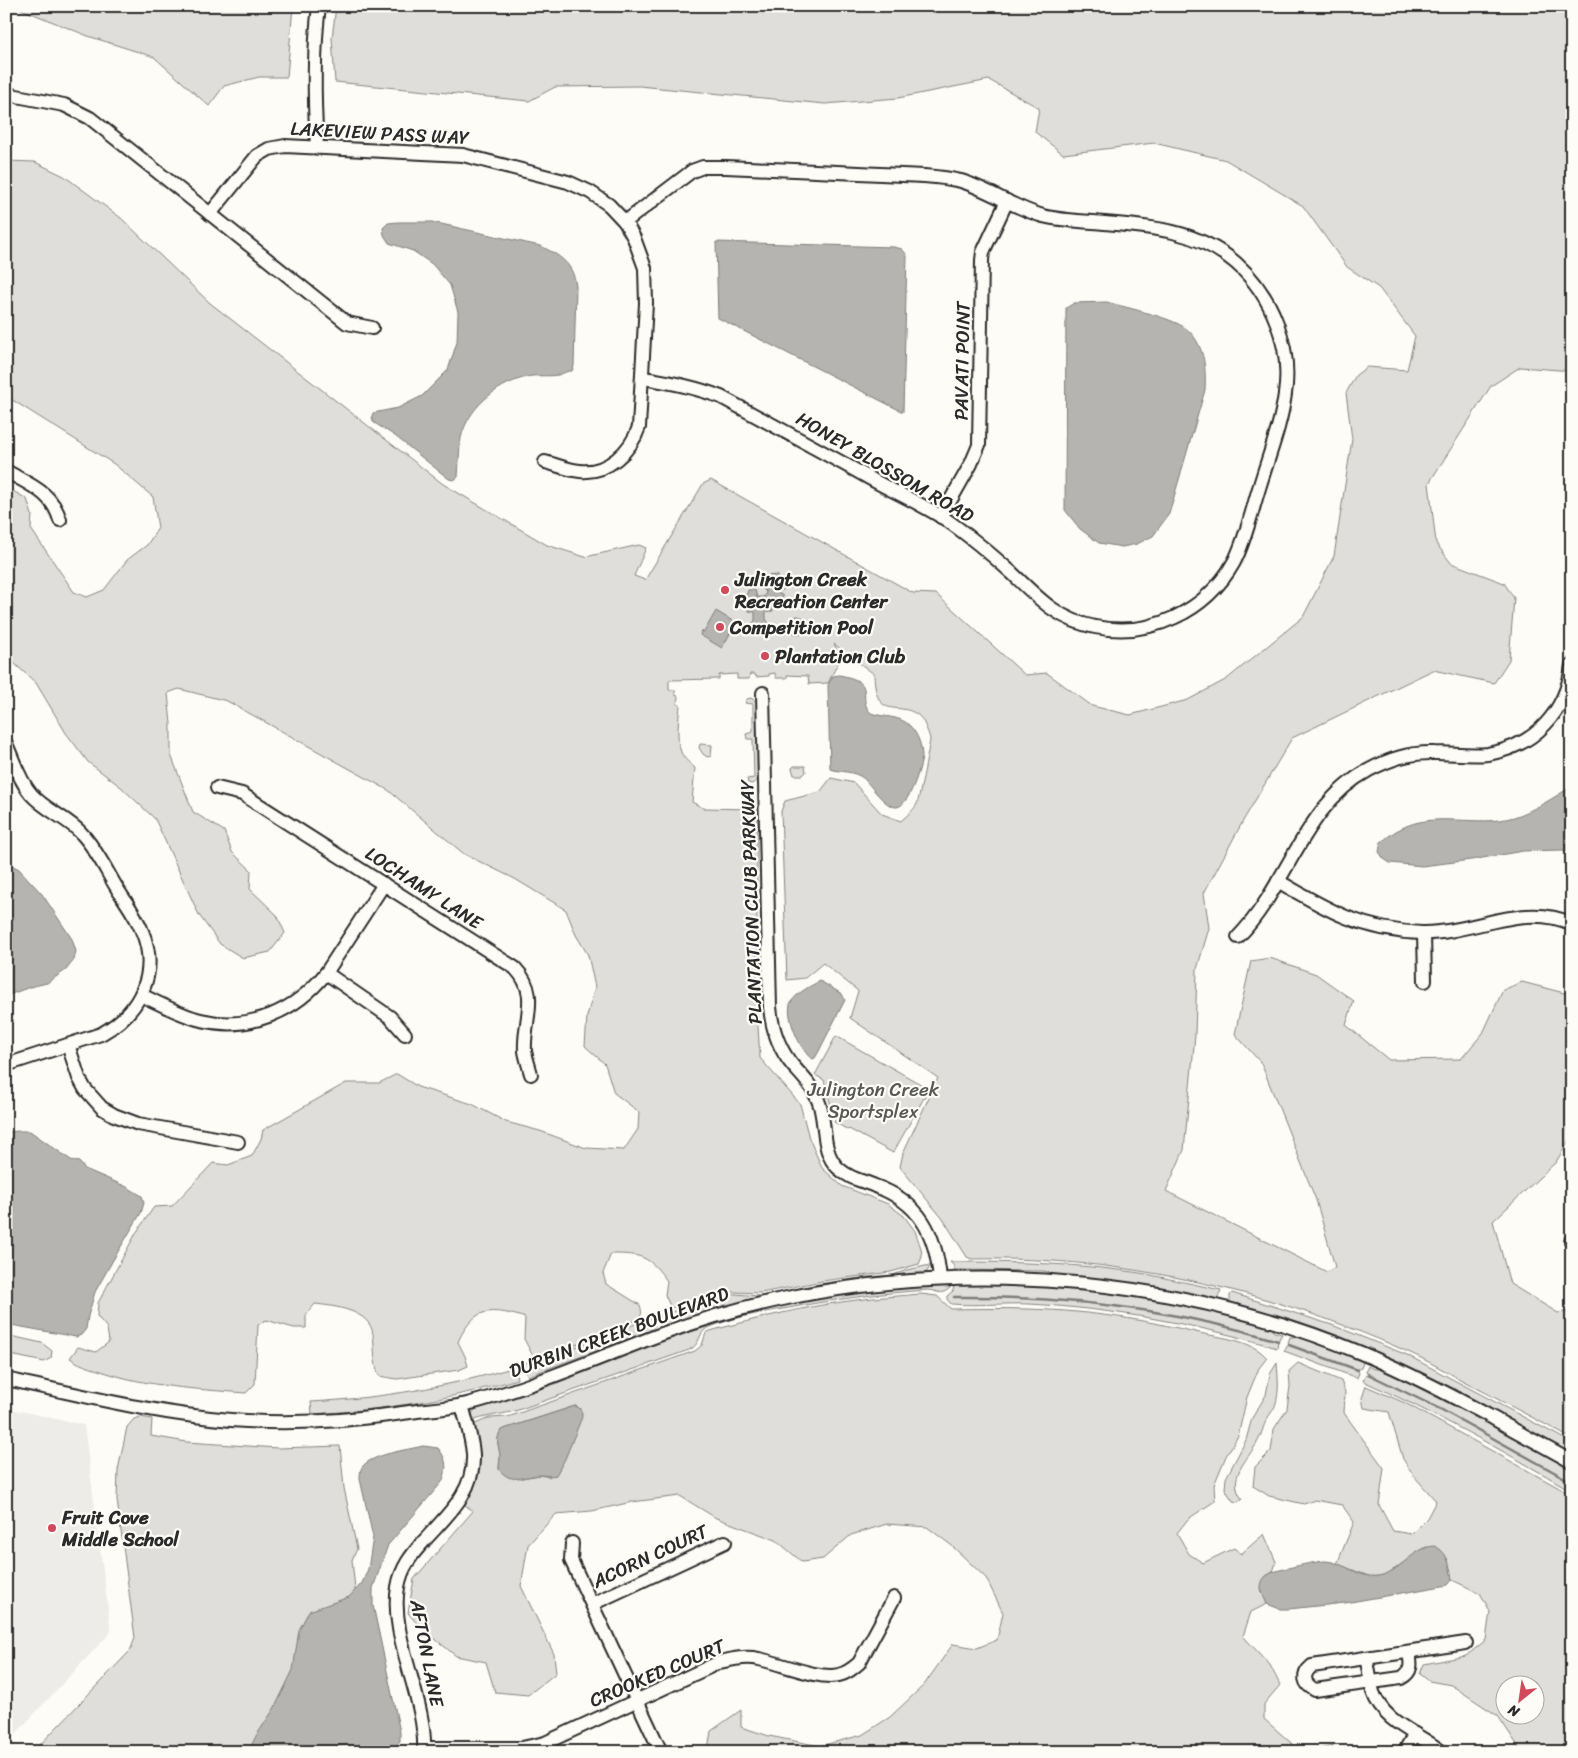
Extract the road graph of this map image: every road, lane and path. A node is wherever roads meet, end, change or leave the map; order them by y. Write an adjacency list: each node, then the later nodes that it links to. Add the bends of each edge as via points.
1 (319, 6): 3 (street, via 314,91)
2 (6, 94): 5 (street, via 64,106 90,118)
3 (317, 147): 5 (street, LAKEVIEW PASS WAY, via 275,147 262,152); 6 (street, LAKEVIEW PASS WAY, via 463,155 568,182 590,192)
4 (1007, 201): 6 (street, HONEY BLOSSOM ROAD, via 948,178 712,166 692,171); 11 (street, PAVATI POINT, via 982,260 978,445); 11 (street, HONEY BLOSSOM ROAD, via 1059,219 1167,229 1202,241 1236,264 1263,295 1279,330 1285,351 1283,408 1235,561 1213,591 1183,614 1161,624 1116,630 1092,627 1059,614 984,548)
5 (210, 214): 7 (street, via 347,323)
6 (625, 222): 8 (street, LAKEVIEW PASS WAY, via 645,268)
7 (372, 328)
8 (643, 378): 9 (street, LAKEVIEW PASS WAY, via 639,427 635,438 612,463 582,471); 11 (street, HONEY BLOSSOM ROAD, via 676,383 721,397)
9 (545, 462)
10 (6, 471): 12 (street, via 47,496)
11 (941, 517)
12 (60, 520)
13 (1572, 665): 14 (street)
14 (1570, 687): 18 (street, via 1544,726 1509,749 1486,754 1410,756 1388,761 1350,782 1319,814)
15 (763, 693): 31 (street, PLANTATION CLUB PARKWAY, via 770,1007 774,1029 785,1054 817,1097 833,1163 848,1177 890,1192 916,1211 933,1240)
16 (6, 744): 25 (street, via 26,788 42,805 86,838 140,926 148,964)
17 (217, 788): 19 (street, LOCHAMY LANE, via 242,794)
18 (1278, 881): 21 (street, via 1318,905 1360,924); 22 (street)
19 (384, 884): 23 (street); 29 (street, LOCHAMY LANE, via 515,968 522,976 529,993 525,1050)
20 (1572, 924): 21 (street, via 1559,918 1535,915)
21 (1424, 933): 24 (street)
22 (1238, 938)
23 (326, 973): 25 (street, via 293,1005 271,1016 247,1022 202,1020); 26 (street, via 390,1017)
24 (1425, 981)
25 (141, 995): 27 (street, via 114,1027)
26 (404, 1034)
27 (68, 1045): 28 (street); 30 (street, via 85,1089 114,1116 138,1124)
28 (6, 1066)
29 (530, 1074)
30 (238, 1142)
31 (940, 1279): 33 (street, DURBIN CREEK BOULEVARD, via 839,1289 729,1312 663,1333 556,1376); 34 (street, DURBIN CREEK BOULEVARD, via 1009,1279 1099,1285 1181,1298 1269,1320 1394,1367)
32 (6, 1379): 33 (street, DURBIN CREEK BOULEVARD, via 129,1406 232,1420 341,1420)
33 (462, 1406): 45 (street, AFTON LANE, via 473,1454 469,1481 457,1504 407,1561 396,1598)
34 (1572, 1462)
35 (725, 1542): 38 (street, ACORN COURT)
36 (572, 1543): 38 (street, via 571,1560)
37 (894, 1598): 43 (street, CROOKED COURT, via 864,1656 847,1672 824,1676 758,1658 734,1659 720,1662)
38 (592, 1604): 43 (street)
39 (1466, 1643): 40 (street)
40 (1409, 1652): 41 (street); 42 (street, via 1412,1664 1407,1675)
41 (1366, 1658): 42 (street); 42 (street, via 1312,1666 1304,1679 1315,1690)
42 (1371, 1682): 44 (street, via 1383,1710)
43 (636, 1701): 45 (street, CROOKED COURT, via 534,1746); 46 (street)
44 (1415, 1734): 47 (street); 48 (street)
45 (424, 1750)
46 (661, 1752)
47 (1404, 1752)
48 (1442, 1752)

